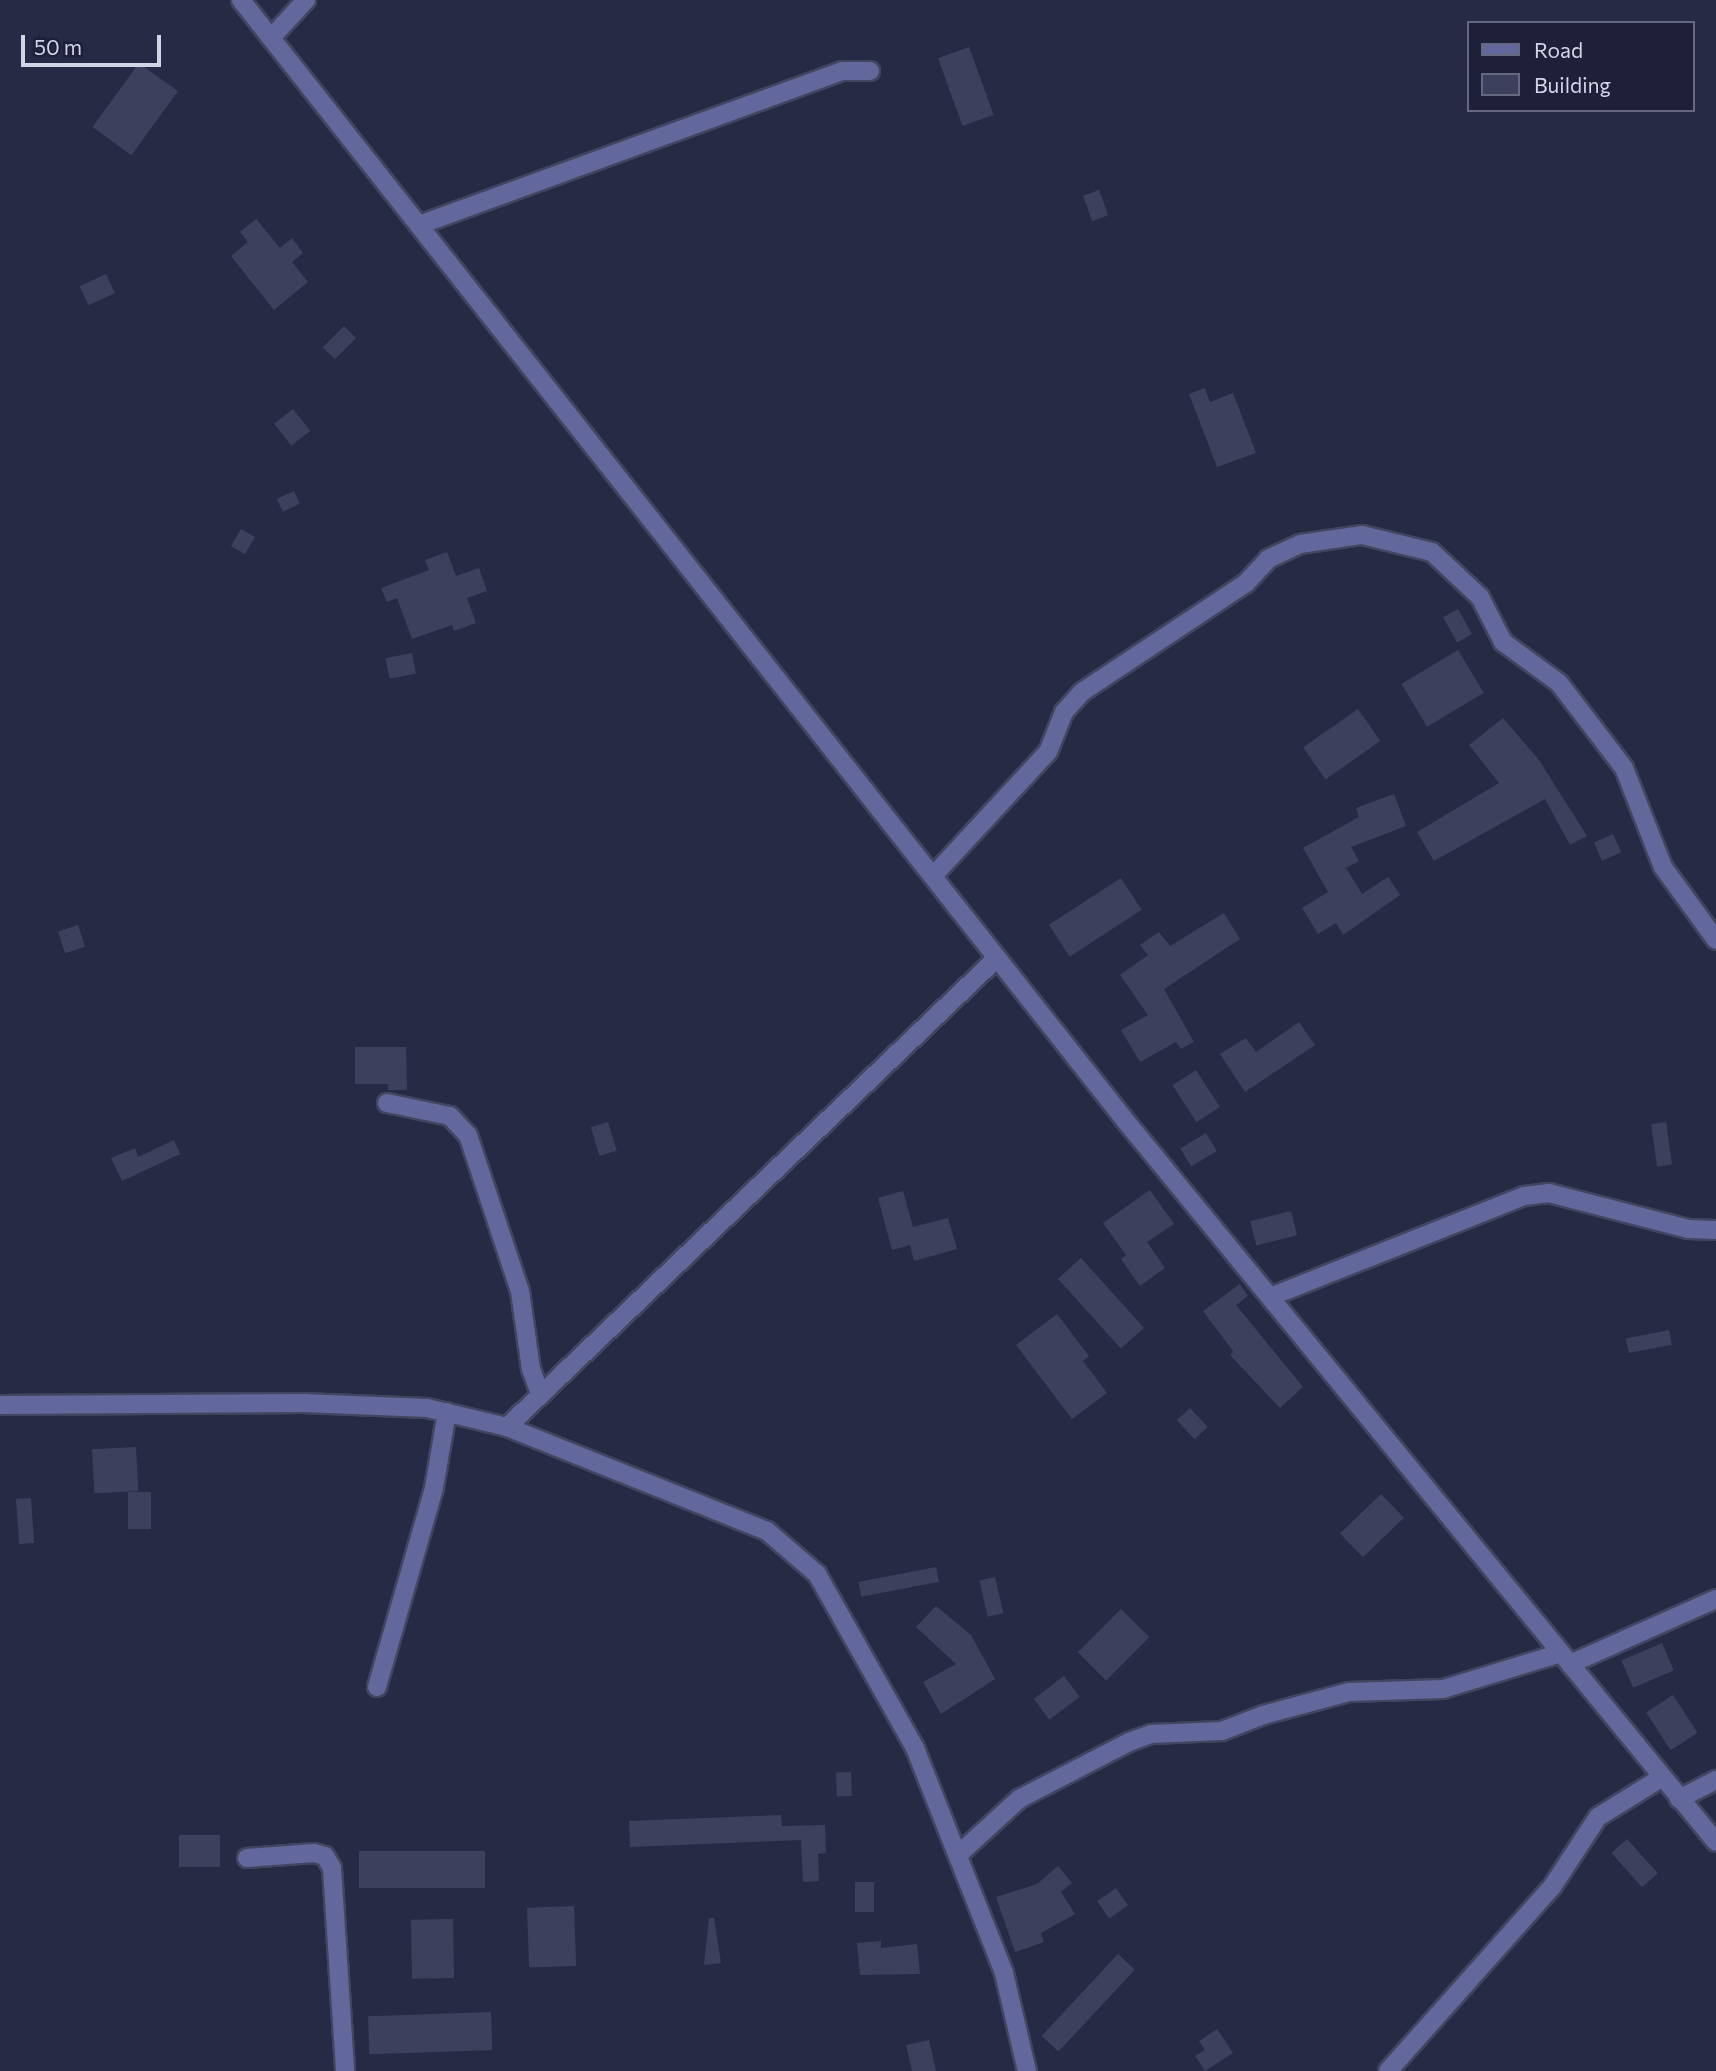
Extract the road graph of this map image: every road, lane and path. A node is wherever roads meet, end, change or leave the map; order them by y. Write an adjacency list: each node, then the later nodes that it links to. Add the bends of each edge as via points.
1 (242, 0): 3 (street)
2 (306, 0): 3 (street)
3 (271, 38): 5 (street)
4 (870, 71): 5 (street, via 842,71)
5 (419, 225): 6 (street)
6 (933, 876): 7 (street, via 1048,752 1064,712 1082,692 1246,583 1268,559 1300,544 1362,535 1432,552 1480,597 1503,642 1559,682 1624,768 1663,867); 8 (street)
7 (1716, 940)
8 (997, 958): 11 (street); 12 (street)
9 (387, 1103): 12 (street, via 450,1116 468,1135 520,1291 531,1369)
10 (1716, 1230): 11 (street, via 1688,1229 1549,1193 1524,1196)
11 (1270, 1297): 17 (street)
12 (539, 1391): 15 (street)
13 (0, 1405): 14 (street, via 291,1403)
14 (447, 1412): 15 (street); 18 (street, via 434,1488)
15 (507, 1427): 23 (street, via 751,1523 791,1547 817,1574 871,1666 915,1748)
16 (1716, 1599): 17 (street)
17 (1566, 1658): 19 (street); 23 (street, via 1443,1689 1349,1692 1263,1714 1222,1731 1151,1734 1019,1799)
18 (377, 1688)
19 (1661, 1778): 21 (street); 27 (street, via 1598,1817 1552,1887)
20 (1716, 1780): 21 (street)
21 (1679, 1799): 22 (street)
22 (1716, 1842)
23 (959, 1854): 26 (street, via 1004,1973)
24 (247, 1858): 25 (street, via 314,1853 325,1856 332,1868)
25 (345, 2071)
26 (1027, 2071)
27 (1388, 2071)

